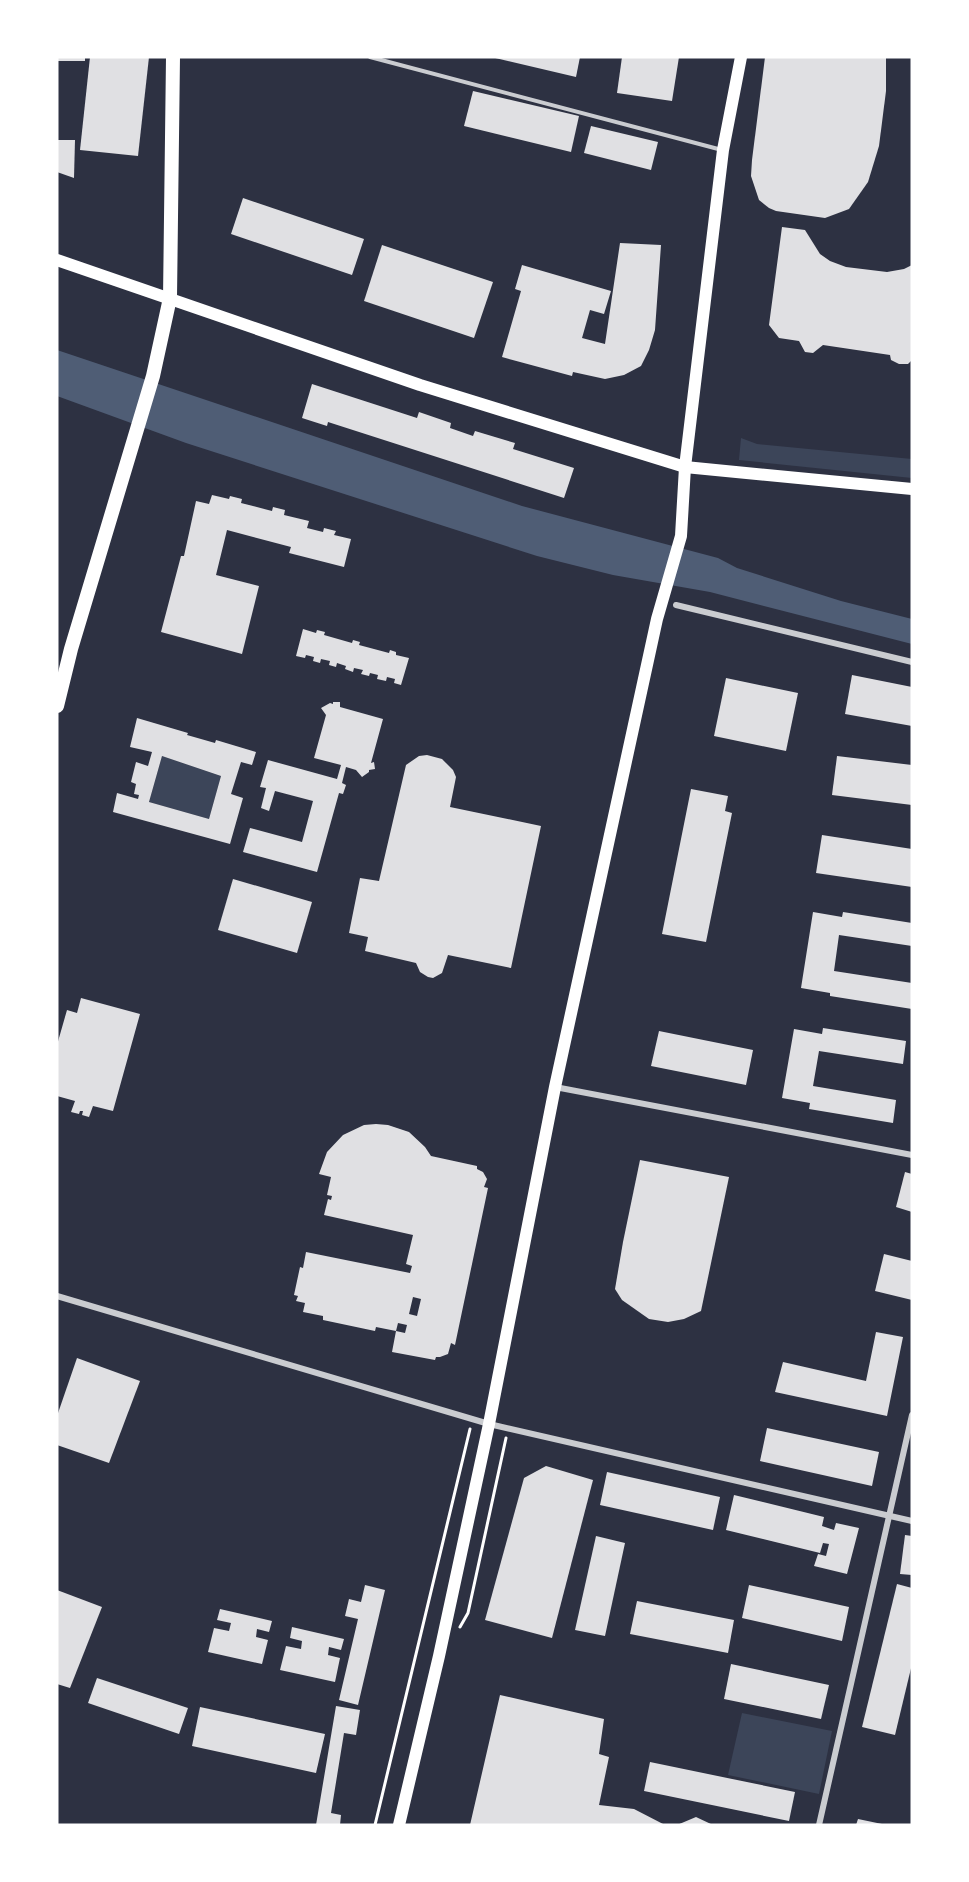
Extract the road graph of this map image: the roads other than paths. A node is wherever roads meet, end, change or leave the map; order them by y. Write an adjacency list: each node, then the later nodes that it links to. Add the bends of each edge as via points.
1 (173, 57): 6 (main road)
2 (370, 57): 4 (lane)
3 (741, 57): 4 (main road)
4 (723, 150): 7 (main road)
5 (57, 260): 6 (main road)
6 (170, 298): 7 (main road, via 420,385); 11 (lane, via 153,376)
7 (685, 467): 8 (main road); 12 (main road, via 681,536 657,619)
8 (912, 489)
9 (676, 605): 10 (street)
10 (912, 662)
11 (57, 705)
12 (555, 1087): 13 (street); 16 (main road)
13 (912, 1155)
14 (57, 1296): 16 (street)
15 (912, 1415): 17 (street)
16 (489, 1424): 17 (street); 19 (main road)
17 (890, 1516): 18 (street); 20 (street)
18 (912, 1521)
19 (399, 1825)
20 (819, 1825)

